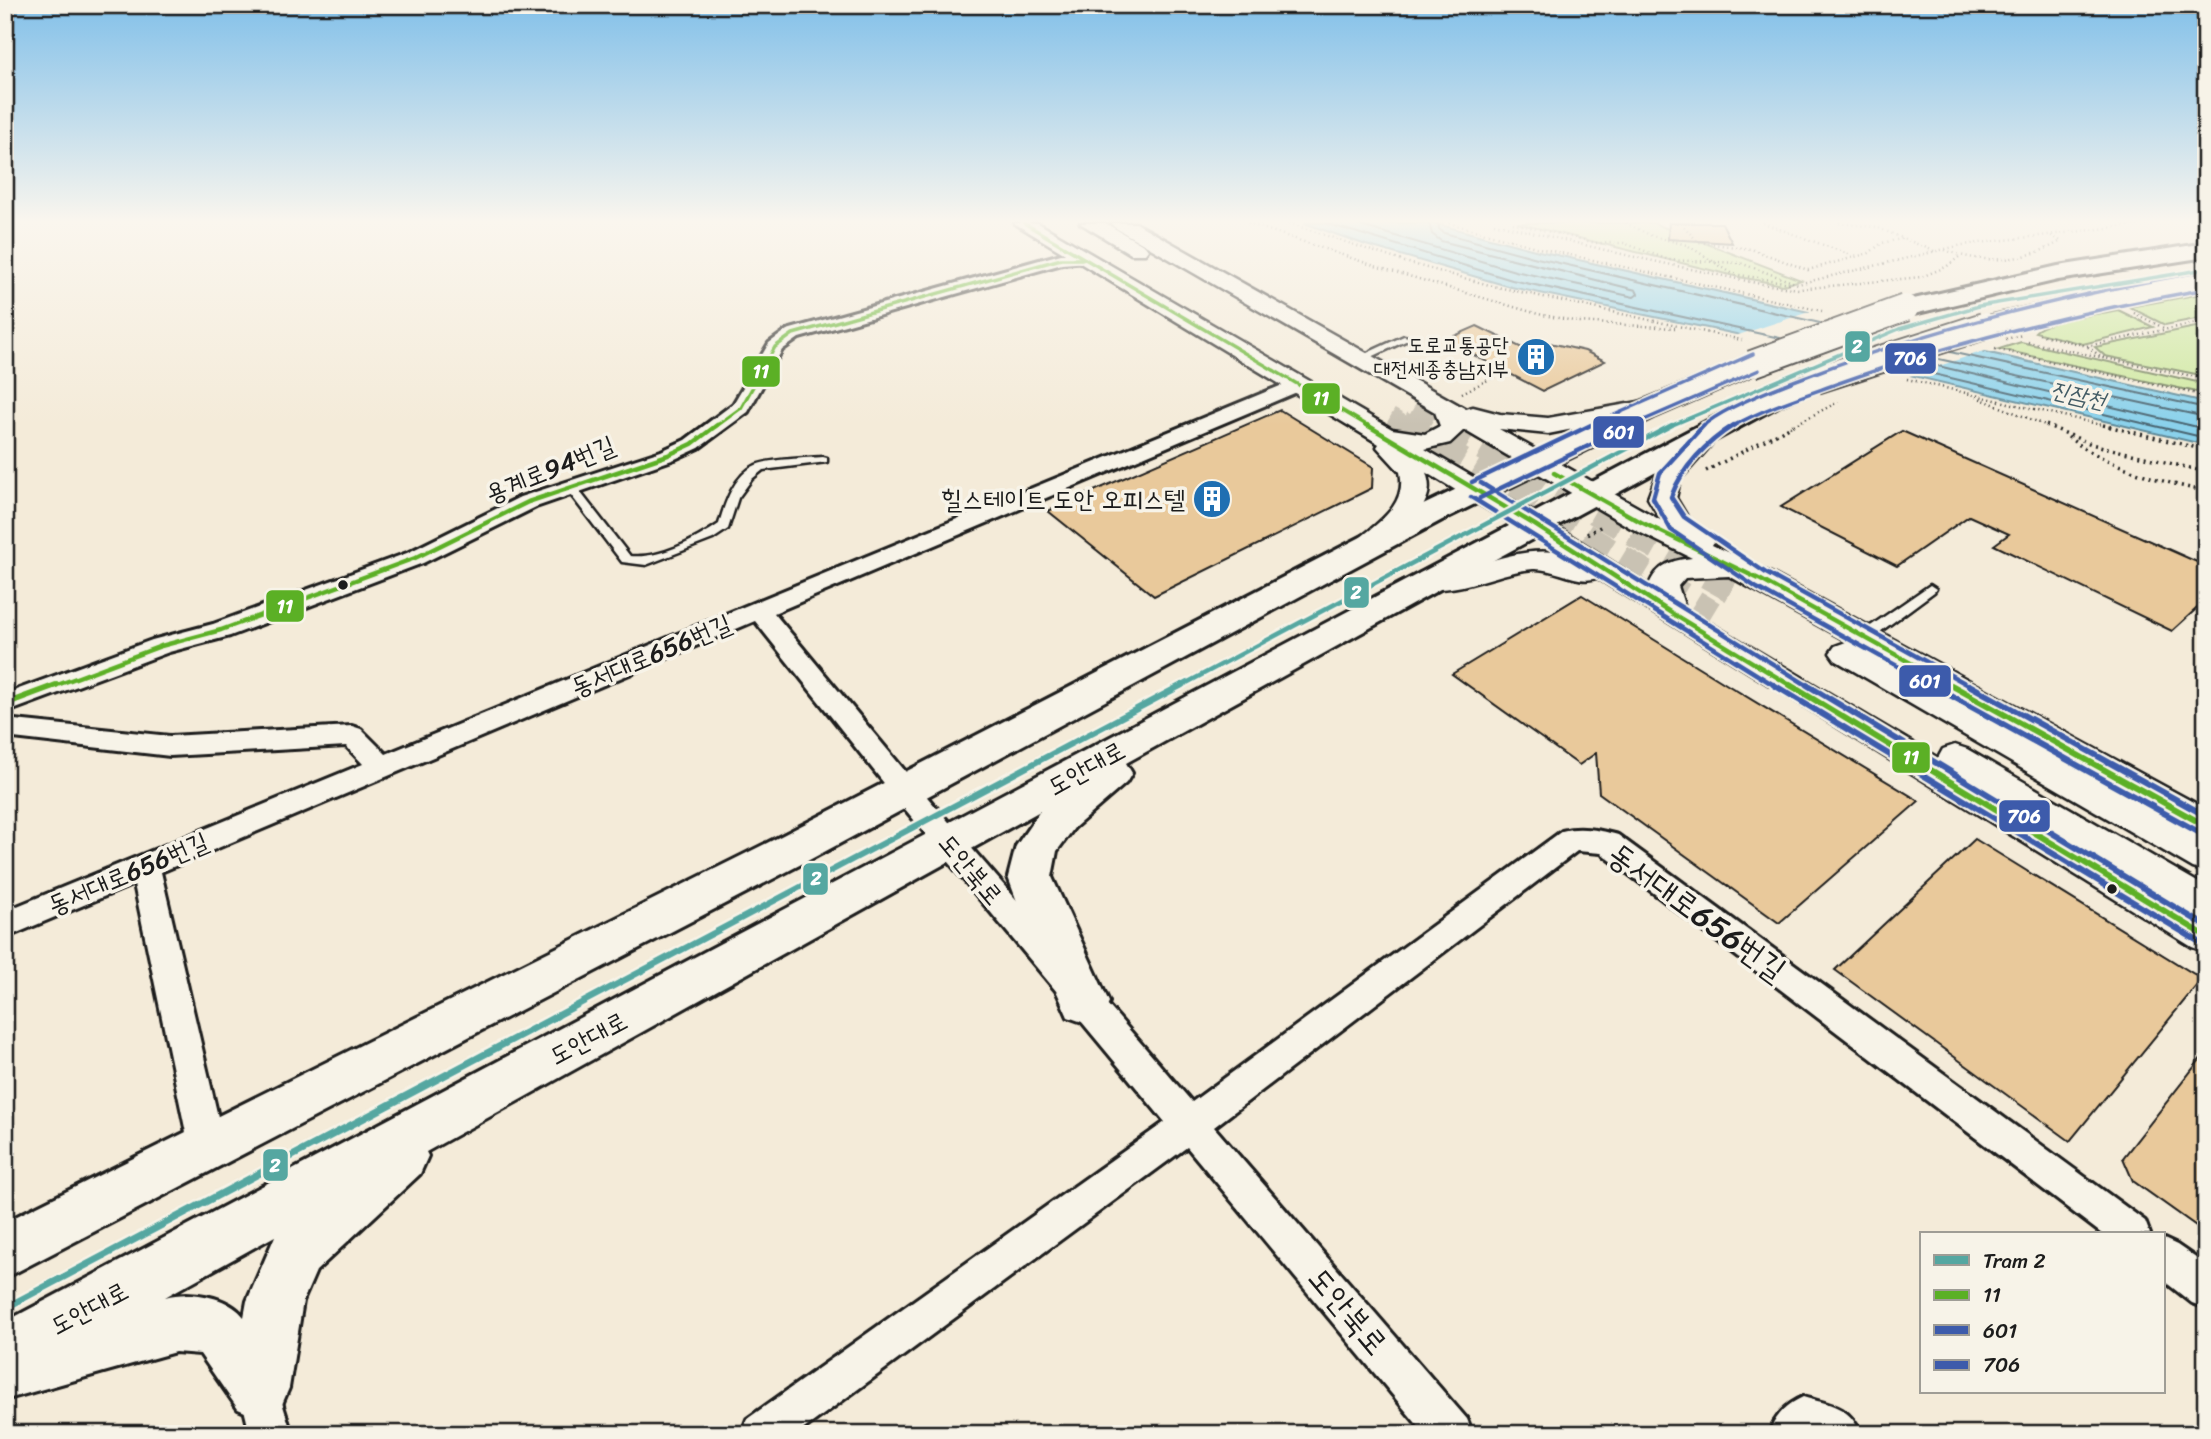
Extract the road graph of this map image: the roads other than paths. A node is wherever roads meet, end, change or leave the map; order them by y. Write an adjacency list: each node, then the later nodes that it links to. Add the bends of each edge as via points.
1 (950, 290): 18 (street, 용계로94번길, via 793,334 775,347 741,408 714,430 668,455)
2 (1135, 290): 10 (street)
3 (1163, 290): 14 (street)
4 (1208, 290): 12 (street)
5 (1239, 290): 9 (street)
6 (1983, 290): 13 (main road, bridge, via 1905,308 1752,363)
7 (2148, 290): 15 (main road, 도안대로, bridge, via 1984,326 1816,380)
8 (1407, 338): 9 (lane)
9 (1359, 359): 11 (street)
10 (1297, 385): 14 (street); 26 (street, 동서대로656번길)
11 (1453, 400): 13 (street, via 1500,422 1548,426); 14 (street, via 1453,427 1440,438 1418,442); 17 (street)
12 (1414, 407)
13 (1650, 407): 17 (main road)
14 (1383, 426): 19 (street); 22 (street, via 1413,472 1415,493 1405,512)
15 (1711, 430): 20 (main road, 도안대로); 24 (street, via 1667,478 1662,498 1677,523)
16 (822, 460): 18 (lane, via 760,467 732,498 724,526 709,537 646,561 626,559)
17 (1533, 461): 19 (main road); 20 (street)
18 (570, 485): 30 (street, 용계로94번길, via 415,558)
19 (1476, 490): 21 (street); 22 (main road)
20 (1593, 495): 21 (main road, 도안대로); 24 (street)
21 (1535, 525): 23 (main road, 도안대로); 27 (street)
22 (1370, 544): 34 (main road)
23 (1430, 580): 27 (street, via 1545,558 1568,563); 31 (main road, 도안대로)
24 (1753, 588): 27 (street, via 1729,569 1685,566 1664,580 1664,601); 29 (street); 37 (street)
25 (1930, 589): 29 (lane)
26 (759, 610): 33 (street, 동서대로656번길); 34 (street, 도안북로)
27 (1673, 614): 41 (street)
28 (1712, 615): 39 (street)
29 (1864, 637): 35 (street)
30 (5, 704)
31 (1186, 713): 36 (main road, 도안대로); 42 (main road, via 1059,817 1037,846 1030,877)
32 (5, 728): 33 (street, via 170,746 352,736)
33 (382, 767): 38 (street, 동서대로656번길)
34 (905, 790): 36 (street, 도안북로); 45 (main road)
35 (2206, 826)
36 (948, 842): 42 (street, 도안북로); 43 (main road, 도안대로)
37 (2206, 858)
38 (145, 866): 40 (street, 동서대로656번길); 45 (street)
39 (2206, 906)
40 (5, 925)
41 (2206, 936)
42 (1085, 1002): 44 (street, 도안북로)
43 (448, 1114): 50 (main road, 도안대로); 52 (main road, via 296,1252 275,1301)
44 (1189, 1125): 46 (street, 동서대로656번길, via 1572,839 1608,844); 53 (street); 54 (street, 도안북로)
45 (207, 1147): 47 (main road)
46 (2129, 1232)
47 (5, 1251)
48 (2166, 1259): 49 (street)
49 (2206, 1289)
50 (5, 1354)
51 (5, 1370): 52 (main road, via 174,1323 216,1327)
52 (265, 1411)
53 (762, 1434)
54 (1452, 1434)
55 (1789, 1434): 56 (street, via 1803,1418 1832,1426)
56 (1840, 1434)

